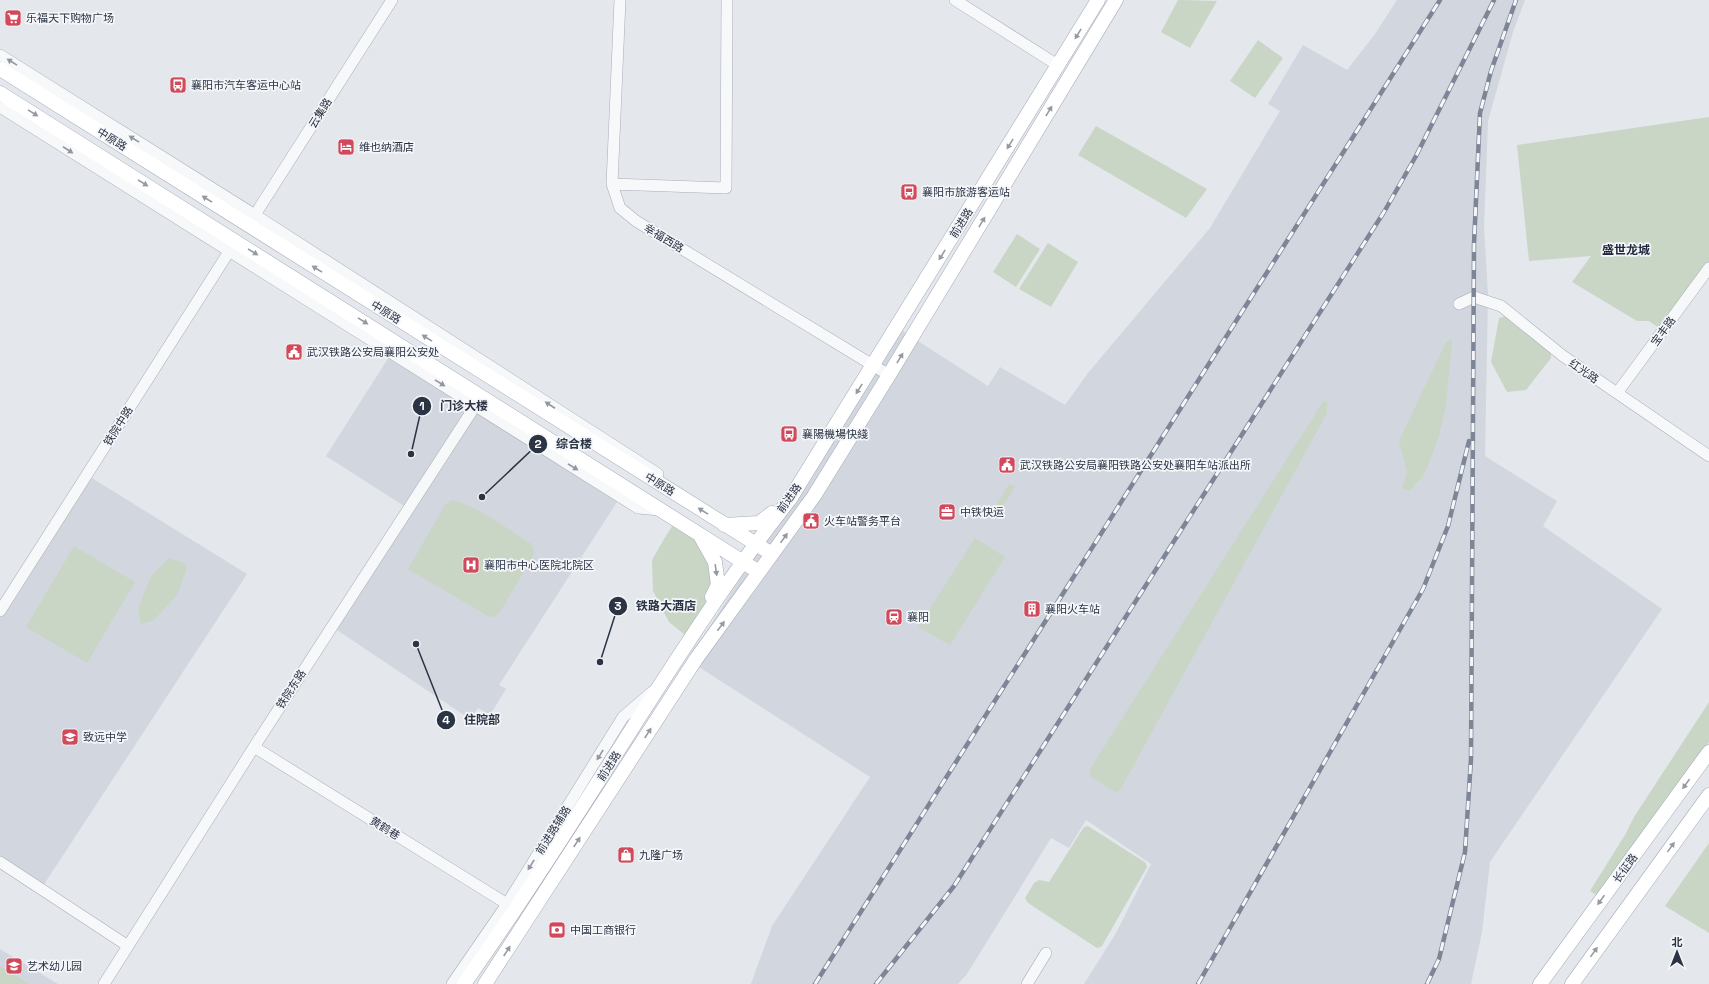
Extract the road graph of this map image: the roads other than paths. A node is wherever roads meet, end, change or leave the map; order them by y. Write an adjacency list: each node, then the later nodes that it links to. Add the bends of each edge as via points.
1 (392, 0): 13 (street, 云集路)
2 (620, 0): 12 (street, 幸福西路)
3 (727, 0): 12 (street, via 726,188)
4 (955, 0): 8 (street)
5 (1098, 0): 8 (main road, 前进路, one-way to 8)
6 (1116, 0): 18 (main road, 前进路, one-way to 6)
7 (0, 55): 13 (street, one-way to 7)
8 (1059, 66): 17 (main road, 前进路, one-way to 17)
9 (0, 69): 13 (main road, 中原路, one-way to 9)
10 (0, 93): 14 (main road, 中原路, one-way to 14)
11 (0, 107): 14 (street, one-way to 14)
12 (612, 184): 17 (street, 幸福西路, via 620,208 636,221)
13 (252, 220): 23 (main road, 中原路, one-way to 13)
14 (232, 246): 20 (main road, 中原路, one-way to 20); 29 (street, 铁院中路)
15 (1709, 268): 19 (street, 宝丰路)
16 (1459, 304): 19 (street, 红光路, via 1474,297 1501,306 1563,356)
17 (874, 365): 18 (street, 幸福西路); 22 (main road, 前进路, one-way to 22)
18 (889, 375): 26 (main road, 前进路, one-way to 18, via 814,496)
19 (1617, 393): 21 (street, 红光路)
20 (478, 400): 24 (main road, 中原路, one-way to 24); 31 (street, 铁院东路)
21 (1709, 456)
22 (790, 499): 23 (main road, via 759,523); 25 (main road, 前进路)
23 (724, 525): 25 (main road, 中原路)
24 (700, 535): 27 (main road, 中原路); 30 (main road, one-way to 30, via 715,562 718,585)
25 (755, 543): 26 (main road, 中原路); 27 (main road, 前进路)
26 (772, 554): 28 (main road, 前进路)
27 (741, 562): 28 (main road, 中原路); 30 (main road, 前进路)
28 (759, 572): 41 (main road, 前进路, one-way to 28, via 696,659)
29 (0, 611)
30 (700, 624): 35 (main road, 前进路, one-way to 35)
31 (254, 747): 35 (street, 黄鹤巷); 36 (street, 铁院东路)
32 (1709, 752): 43 (main road, 长征路, one-way to 43)
33 (1709, 795): 44 (main road, one-way to 33)
34 (0, 862): 36 (street)
35 (512, 907): 39 (street); 40 (main road, 前进路)
36 (128, 946): 38 (street, 铁院东路)
37 (1046, 953): 42 (street)
38 (104, 984)
39 (452, 984)
40 (464, 984)
41 (485, 984)
42 (1027, 984)
43 (1540, 984)
44 (1572, 984)

